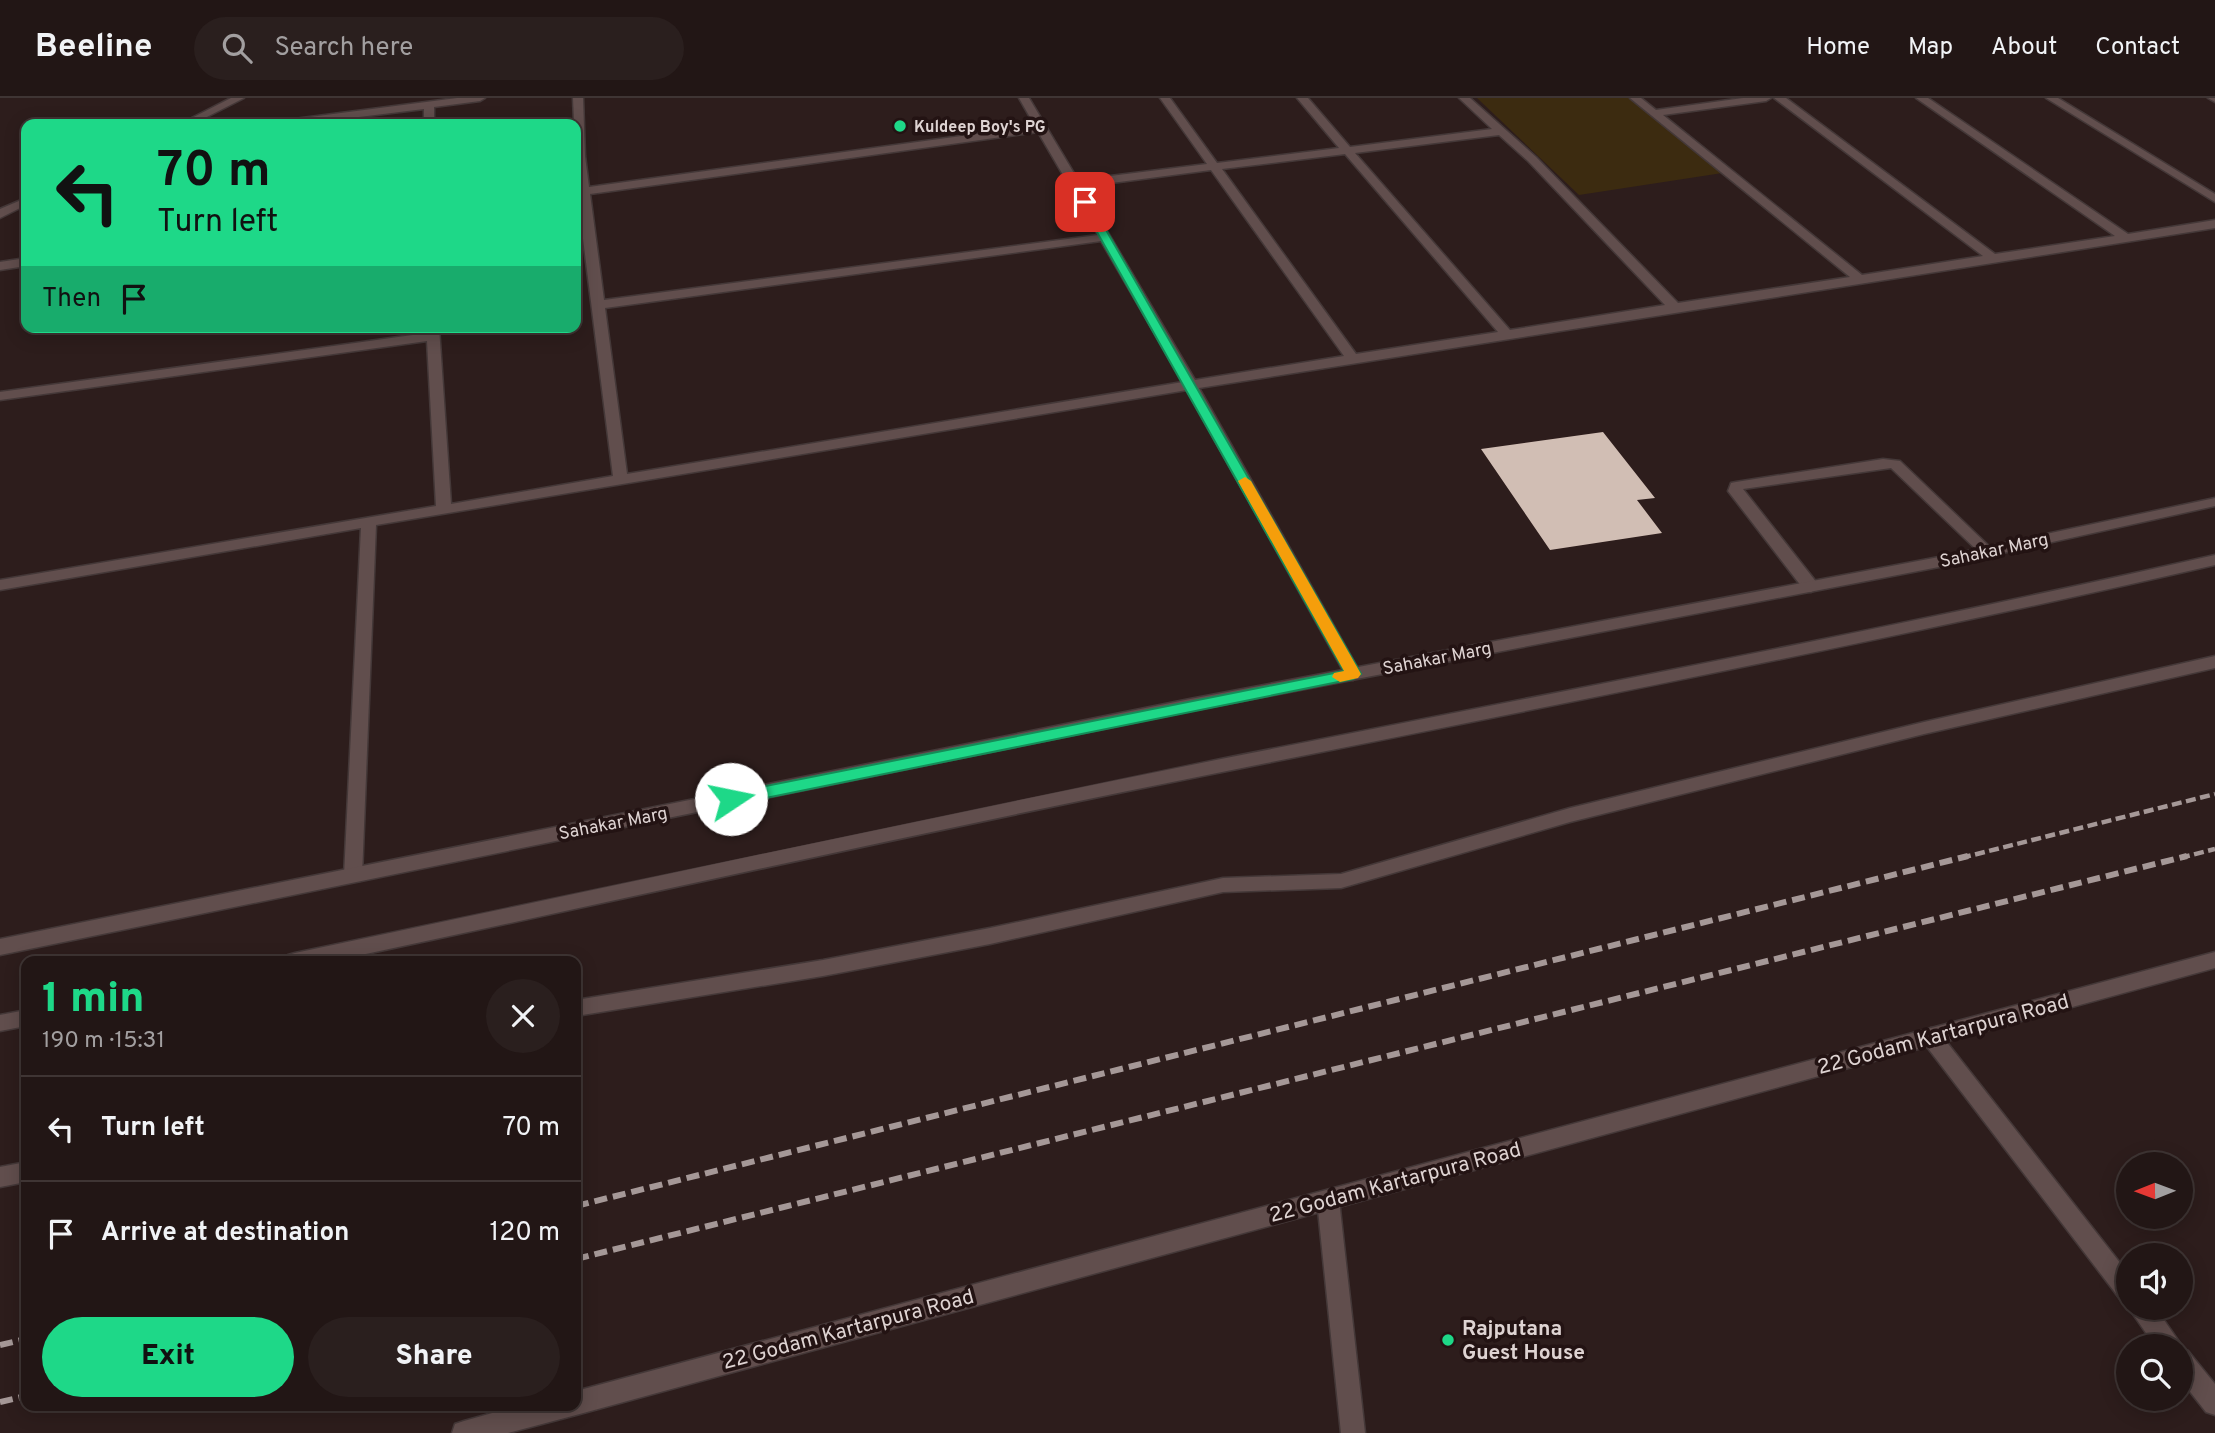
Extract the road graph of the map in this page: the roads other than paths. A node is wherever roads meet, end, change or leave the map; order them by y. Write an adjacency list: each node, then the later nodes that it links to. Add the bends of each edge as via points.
1 (239, 98): 15 (street)
2 (480, 98): 13 (street)
3 (578, 98): 18 (street)
4 (1024, 98): 19 (street)
5 (1165, 98): 23 (street)
6 (1302, 98): 21 (street)
7 (1464, 98): 20 (street)
8 (1635, 98): 14 (street)
9 (1766, 98): 14 (street)
10 (1779, 98): 32 (street)
11 (1921, 98): 31 (street)
12 (2051, 98): 26 (street)
13 (429, 105): 16 (street); 17 (street)
14 (1654, 113): 35 (street)
15 (195, 119)
16 (318, 119)
17 (429, 119)
18 (579, 119)
19 (1041, 128): 24 (street); 25 (street)
20 (1502, 131): 21 (street); 37 (street)
21 (1349, 150): 23 (street); 40 (street)
22 (581, 154): 25 (street)
23 (1215, 167): 24 (street); 41 (street)
24 (1075, 184): 30 (street)
25 (583, 191): 36 (street)
26 (2215, 199)
27 (21, 204): 28 (street)
28 (0, 214)
29 (2215, 224): 31 (street)
30 (1105, 237): 36 (street); 42 (street)
31 (2124, 237): 32 (street)
32 (1993, 258): 35 (street)
33 (21, 263): 34 (street)
34 (0, 266)
35 (1859, 278): 37 (street)
36 (597, 304): 44 (street)
37 (1674, 306): 40 (street)
38 (426, 333): 43 (street)
39 (433, 333): 46 (street)
40 (1507, 334): 41 (street)
41 (1353, 359): 42 (street)
42 (1191, 385): 44 (street); 53 (street)
43 (0, 396)
44 (620, 478): 46 (street)
45 (2215, 502): 48 (street, Sahakar Marg)
46 (444, 509): 47 (street)
47 (369, 522): 50 (street); 54 (street)
48 (1987, 552): 51 (street, Sahakar Marg); 51 (street, via 1895,464 1736,486 1739,497)
49 (2215, 560): 56 (street, via 1758,660 1218,766)
50 (0, 585)
51 (1811, 587): 53 (street, Sahakar Marg)
52 (2215, 662): 58 (street, via 1570,815 1341,881 1223,884 977,939)
53 (1353, 674): 54 (street, Sahakar Marg)
54 (352, 876): 55 (street, Sahakar Marg)
55 (0, 947)
56 (319, 956)
57 (2215, 960): 61 (street, 22 Godam Kartarpura Road)
58 (581, 1006)
59 (21, 1019): 60 (street)
60 (0, 1023)
61 (1931, 1037): 64 (street, 22 Godam Kartarpura Road); 65 (street)
62 (21, 1173): 63 (street)
63 (0, 1177)
64 (1328, 1200): 69 (street, 22 Godam Kartarpura Road); 73 (street)
65 (2116, 1276)
66 (2150, 1320): 67 (street)
67 (2161, 1334)
68 (2193, 1375): 70 (street)
69 (581, 1402)
70 (2215, 1403)
71 (544, 1411): 72 (street)
72 (464, 1433)
73 (1353, 1433)

